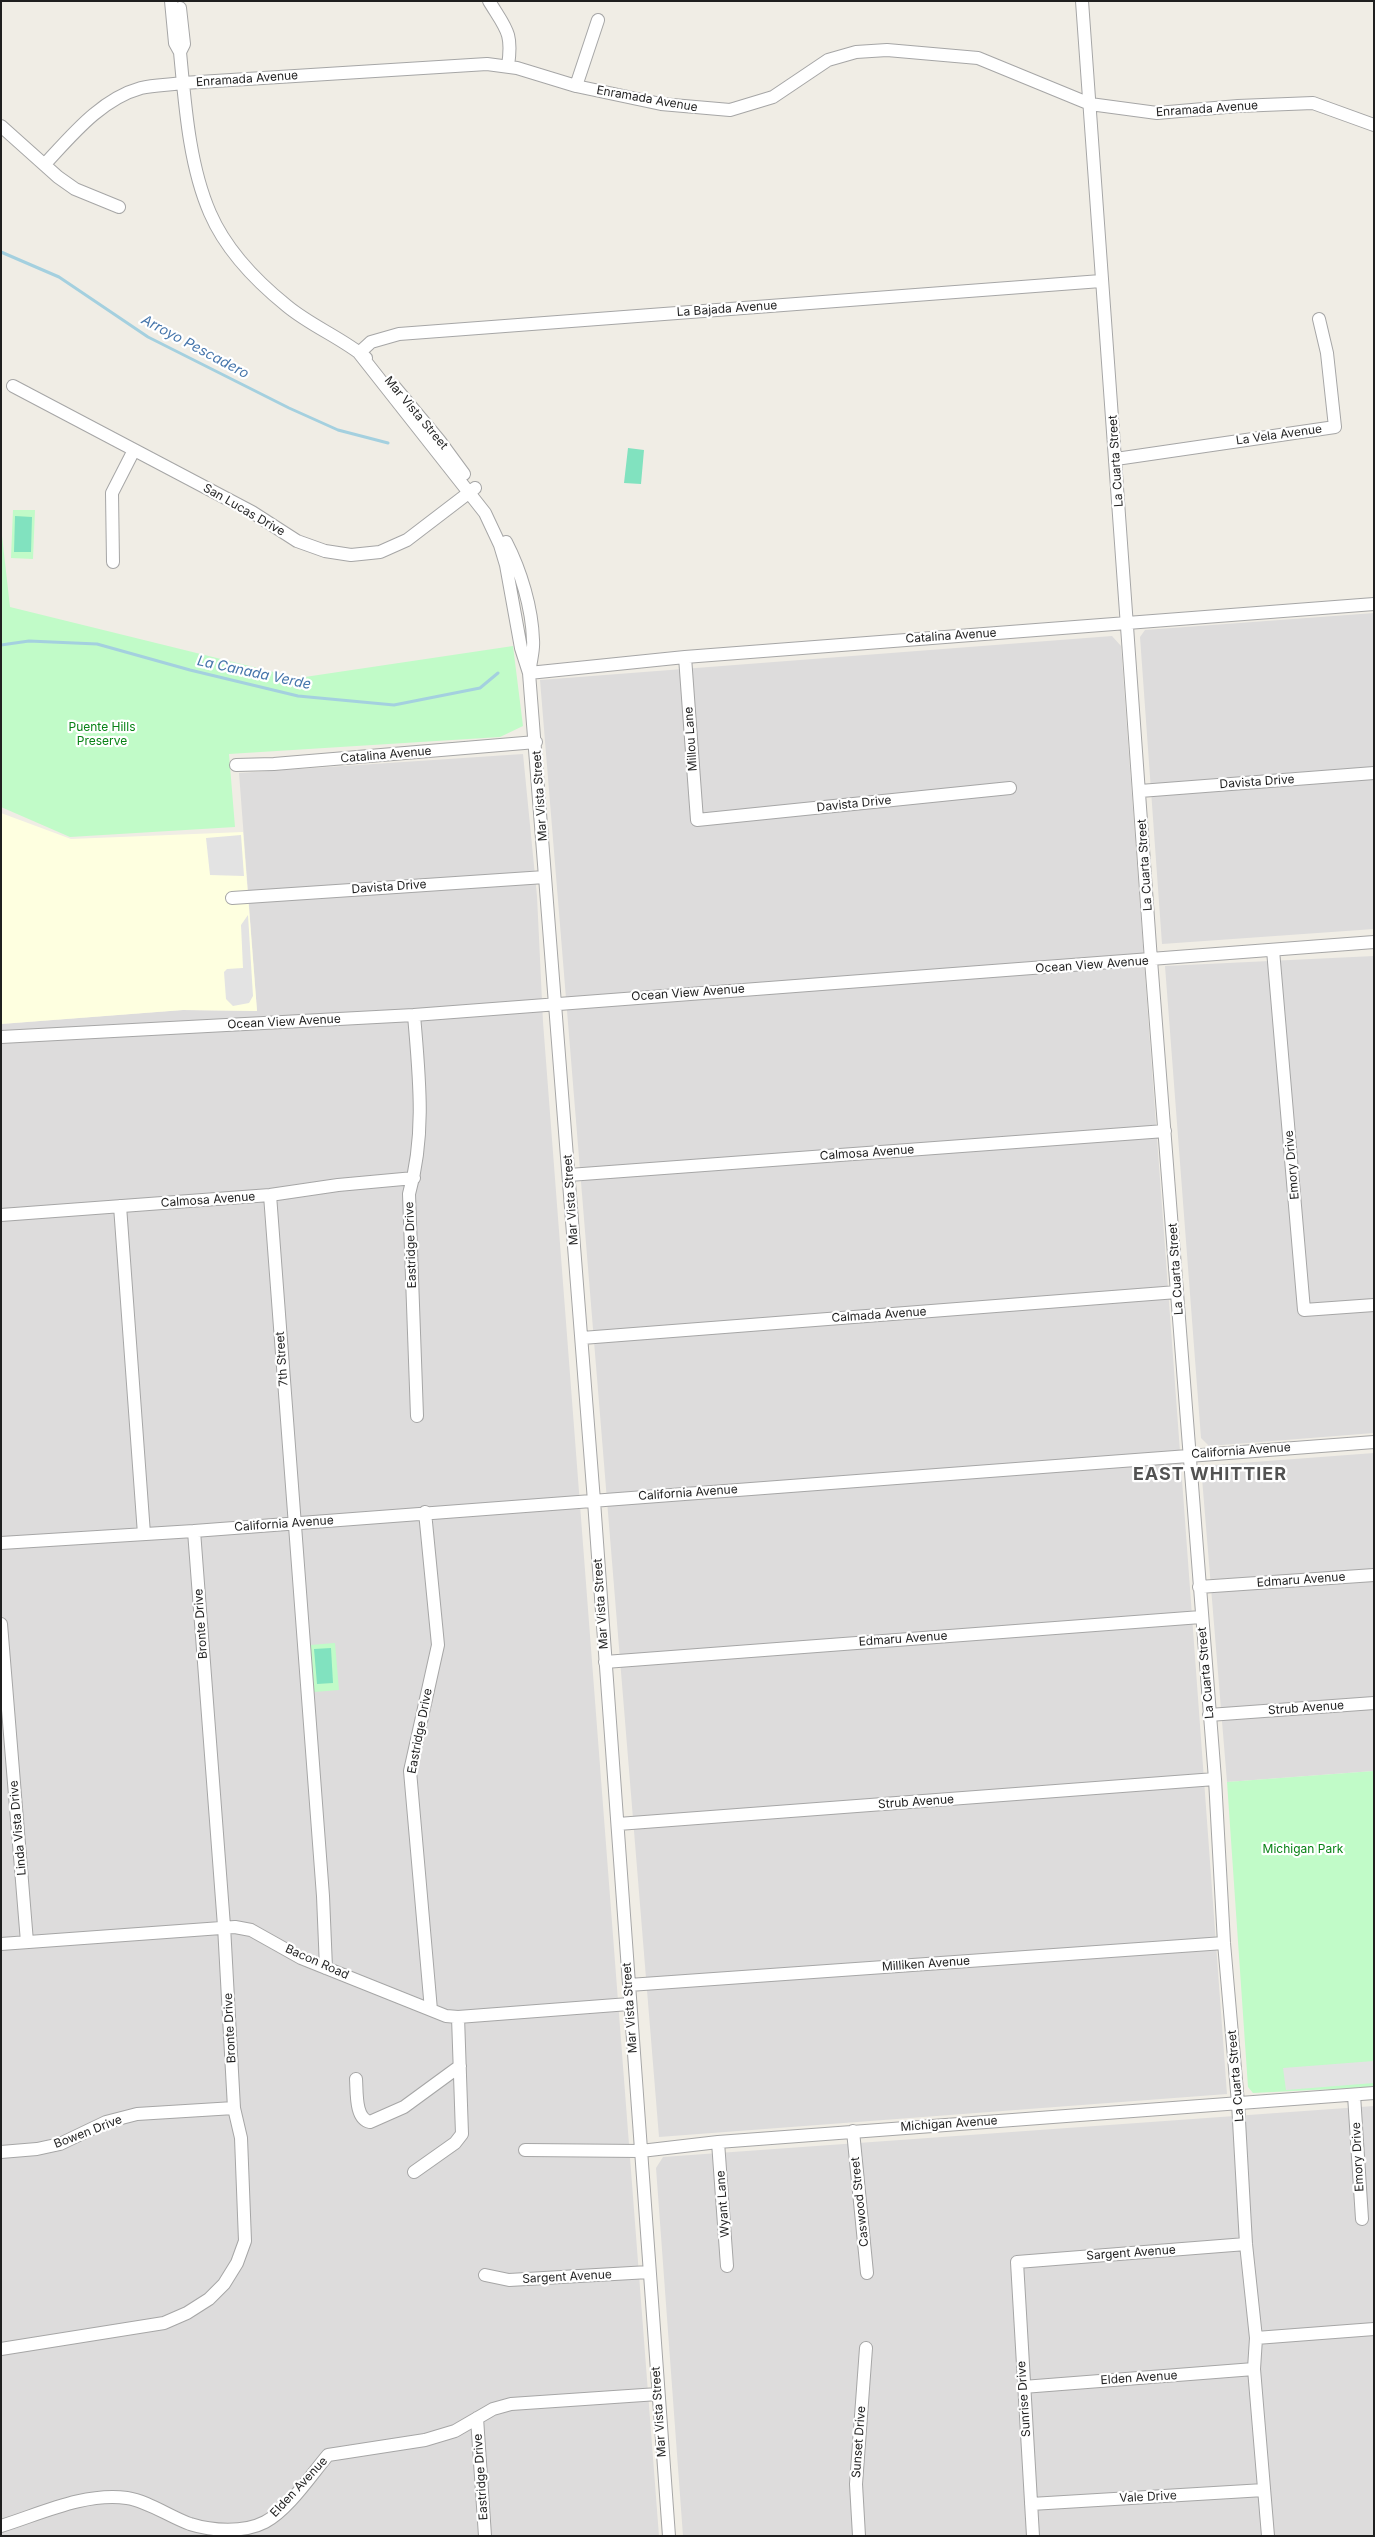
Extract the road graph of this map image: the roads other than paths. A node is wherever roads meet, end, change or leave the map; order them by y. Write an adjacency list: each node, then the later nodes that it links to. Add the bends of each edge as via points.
1 (171, 1): 6 (street, Mar Vista Street, via 175,44)
2 (179, 1): 6 (street, Mar Vista Street, via 184,44)
3 (489, 1): 7 (street, via 508,31 511,50)
4 (1082, 1): 10 (street, La Cuarta Street)
5 (598, 20): 9 (street)
6 (180, 52): 8 (street, Mar Vista Street)
7 (508, 66): 8 (street, Enramada Avenue, via 487,64); 9 (street, Enramada Avenue)
8 (183, 83): 13 (street, Enramada Avenue, via 140,88 114,101 92,116); 17 (street, Mar Vista Street, via 199,181 210,213 225,241 261,284 288,307)
9 (576, 86): 10 (street, Enramada Avenue, via 661,104 730,110 773,97 828,60 856,52 887,50 978,58)
10 (1090, 104): 11 (street, Enramada Avenue, via 1157,114 1238,106 1313,104); 15 (street, La Cuarta Street)
11 (1374, 125)
12 (1, 126): 13 (street)
13 (45, 164): 14 (street, via 75,189)
14 (119, 207)
15 (1101, 281): 17 (street, La Bajada Avenue, via 399,334 371,342); 20 (street, La Cuarta Street)
16 (1319, 319): 20 (street, La Vela Avenue, via 1327,353 1335,427)
17 (359, 353): 21 (street, Mar Vista Street, via 385,375 439,440)
18 (13, 386): 19 (street, San Lucas Drive)
19 (134, 450): 21 (street, San Lucas Drive, via 252,512 297,541 325,551 351,555 380,552 407,540); 22 (street, via 112,493)
20 (1116, 459): 24 (street, La Cuarta Street)
21 (472, 490): 26 (street, Mar Vista Street, via 493,516 524,589 534,641)
22 (113, 562)
23 (1374, 604): 24 (street, Catalina Avenue)
24 (1127, 622): 25 (street, Catalina Avenue); 31 (street, La Cuarta Street)
25 (685, 657): 26 (street, Catalina Avenue); 32 (street, Millou Lane)
26 (529, 673): 27 (street, Mar Vista Street)
27 (536, 742): 28 (street, Catalina Avenue); 33 (street, Mar Vista Street)
28 (236, 765)
29 (1374, 773): 31 (street, Davista Drive)
30 (1010, 788): 32 (street, Davista Drive)
31 (1140, 791): 37 (street, La Cuarta Street)
32 (697, 820)
33 (545, 877): 34 (street, Davista Drive); 38 (street, Mar Vista Street)
34 (232, 898)
35 (1374, 942): 36 (street, Ocean View Avenue)
36 (1273, 950): 37 (street, Ocean View Avenue); 48 (street, Emory Drive, via 1304,1310)
37 (1151, 960): 38 (street, Ocean View Avenue); 41 (street, La Cuarta Street)
38 (556, 1002): 39 (street, Ocean View Avenue); 42 (street, Mar Vista Street)
39 (414, 1015): 40 (street, Ocean View Avenue); 43 (street, Eastridge Drive, via 422,1112)
40 (1, 1037)
41 (1165, 1131): 42 (street, Calmosa Avenue); 47 (street, La Cuarta Street)
42 (569, 1175): 49 (street, Mar Vista Street)
43 (414, 1178): 44 (street, Calmosa Avenue); 50 (street, Eastridge Drive, via 409,1194)
44 (270, 1195): 45 (street, Calmosa Avenue); 55 (street, 7th Street)
45 (120, 1206): 46 (street, Calmosa Avenue); 57 (street)
46 (1, 1215)
47 (1177, 1292): 49 (street, Calmada Avenue); 52 (street, La Cuarta Street)
48 (1374, 1305)
49 (582, 1338): 53 (street, Mar Vista Street)
50 (417, 1416)
51 (1374, 1442): 52 (street, California Avenue)
52 (1190, 1455): 53 (street, California Avenue); 60 (street, La Cuarta Street)
53 (594, 1501): 54 (street, California Avenue); 63 (street, Mar Vista Street)
54 (425, 1512): 55 (street, California Avenue); 75 (street, Eastridge Drive, via 438,1646 410,1771)
55 (294, 1523): 56 (street, California Avenue); 72 (street, 7th Street)
56 (194, 1531): 57 (street, California Avenue); 68 (street, Bronte Drive)
57 (144, 1534): 58 (street, California Avenue)
58 (1, 1543)
59 (1374, 1575): 60 (street, Edmaru Avenue)
60 (1199, 1587): 61 (street, La Cuarta Street)
61 (1201, 1617): 63 (street, Edmaru Avenue); 65 (street, La Cuarta Street)
62 (1, 1624): 69 (street, Linda Vista Drive)
63 (605, 1662): 67 (street, Mar Vista Street)
64 (1374, 1703): 65 (street, Strub Avenue)
65 (1209, 1715): 66 (street, La Cuarta Street)
66 (1214, 1779): 67 (street, Strub Avenue); 70 (street, La Cuarta Street)
67 (618, 1824): 73 (street, Mar Vista Street)
68 (224, 1926): 69 (street, Bacon Road); 72 (street, Bacon Road, via 251,1930); 82 (street, Bronte Drive)
69 (27, 1942): 71 (street, Bacon Road)
70 (1224, 1943): 73 (street, Milliken Avenue); 81 (street, La Cuarta Street)
71 (1, 1944)
72 (326, 1968): 75 (street, Bacon Road)
73 (628, 1985): 74 (street, Mar Vista Street)
74 (629, 2004): 76 (street, Bacon Road); 86 (street, Mar Vista Street)
75 (431, 2010): 76 (street, Bacon Road)
76 (458, 2018): 77 (street)
77 (460, 2066): 78 (street, via 404,2107 370,2122 360,2115); 88 (street, via 462,2134 455,2143)
78 (356, 2079)
79 (1374, 2093): 80 (street, Michigan Avenue)
80 (1354, 2094): 81 (street, Michigan Avenue); 89 (street, Emory Drive)
81 (1238, 2104): 83 (street, Michigan Avenue); 90 (street, La Cuarta Street)
82 (234, 2108): 87 (street, Bowen Drive, via 137,2114 106,2122 60,2144); 99 (street, Bronte Drive, via 241,2138 245,2241 224,2284 209,2299 164,2323)
83 (853, 2131): 84 (street, Michigan Avenue); 94 (street, Caswood Street)
84 (718, 2142): 86 (street, Michigan Avenue); 92 (street, Wyant Lane)
85 (525, 2150): 86 (street, Michigan Avenue)
86 (641, 2151): 93 (street, Mar Vista Street)
87 (1, 2152)
88 (414, 2172)
89 (1362, 2219)
90 (1246, 2244): 91 (street, Sargent Avenue); 97 (street, La Cuarta Street)
91 (1017, 2262): 101 (street, Sunrise Drive)
92 (727, 2266)
93 (649, 2272): 95 (street, Sargent Avenue, via 509,2280); 102 (street, Mar Vista Street)
94 (867, 2274)
95 (485, 2275)
96 (1374, 2329): 97 (street)
97 (1256, 2338): 100 (street, La Cuarta Street)
98 (866, 2348): 109 (street, Sunset Drive, via 856,2484)
99 (1, 2349)
100 (1254, 2370): 101 (street, Elden Avenue); 104 (street, La Cuarta Street)
101 (1023, 2387): 105 (street, Sunrise Drive)
102 (658, 2394): 103 (street, Elden Avenue, via 519,2403 493,2409); 108 (street, Mar Vista Street)
103 (477, 2418): 106 (street, Elden Avenue, via 455,2431 425,2440 328,2456 282,2509 265,2522 240,2529 192,2524 128,2498 102,2497); 107 (street, Eastridge Drive)
104 (1264, 2490): 105 (street, Vale Drive); 111 (street, La Cuarta Street)
105 (1031, 2504): 110 (street, Sunrise Drive)
106 (1, 2526)
107 (485, 2536)
108 (669, 2536)
109 (859, 2536)
110 (1033, 2536)
111 (1268, 2536)

